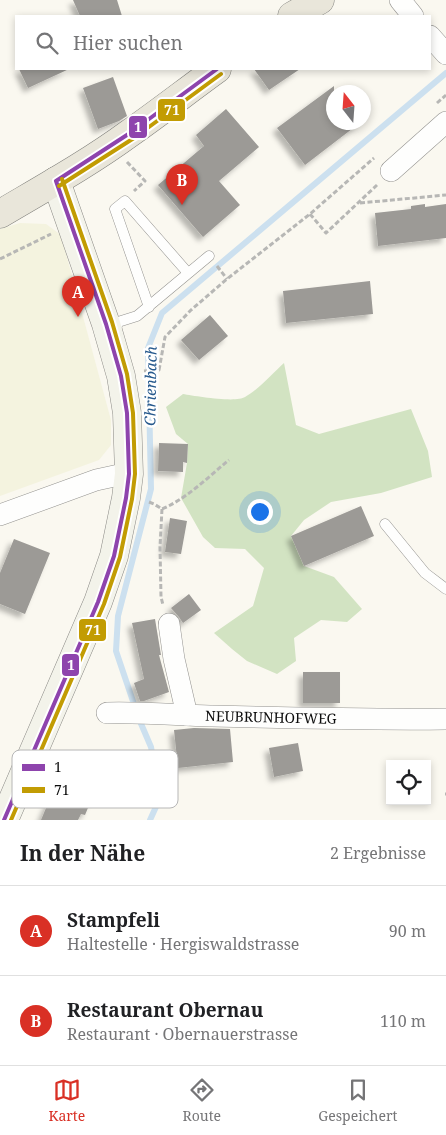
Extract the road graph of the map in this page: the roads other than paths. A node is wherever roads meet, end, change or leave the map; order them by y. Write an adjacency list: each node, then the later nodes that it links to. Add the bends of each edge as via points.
1 (320, 0): 3 (main road)
2 (400, 0): 4 (street)
3 (294, 15)
4 (412, 15)
5 (216, 70): 8 (main road)
6 (439, 115): 7 (street)
7 (391, 171)
8 (56, 182): 9 (main road); 13 (street)
9 (0, 214)
10 (209, 256): 11 (lane)
11 (188, 273): 12 (lane); 12 (lane, via 126,201 115,209)
12 (148, 307): 13 (lane, via 137,316 118,322)
13 (112, 346): 14 (street, via 127,413)
14 (129, 474): 15 (street, via 96,480); 22 (street, via 114,556 98,602)
15 (0, 515)
16 (384, 524): 17 (lane, via 425,573)
17 (446, 589)
18 (169, 624): 20 (street, NEUBRUNHOFWEG)
19 (107, 713): 20 (street)
20 (187, 715): 21 (street, NEUBRUNHOFWEG)
21 (446, 719)
22 (34, 750)
23 (12, 801): 24 (street)
24 (4, 820)

